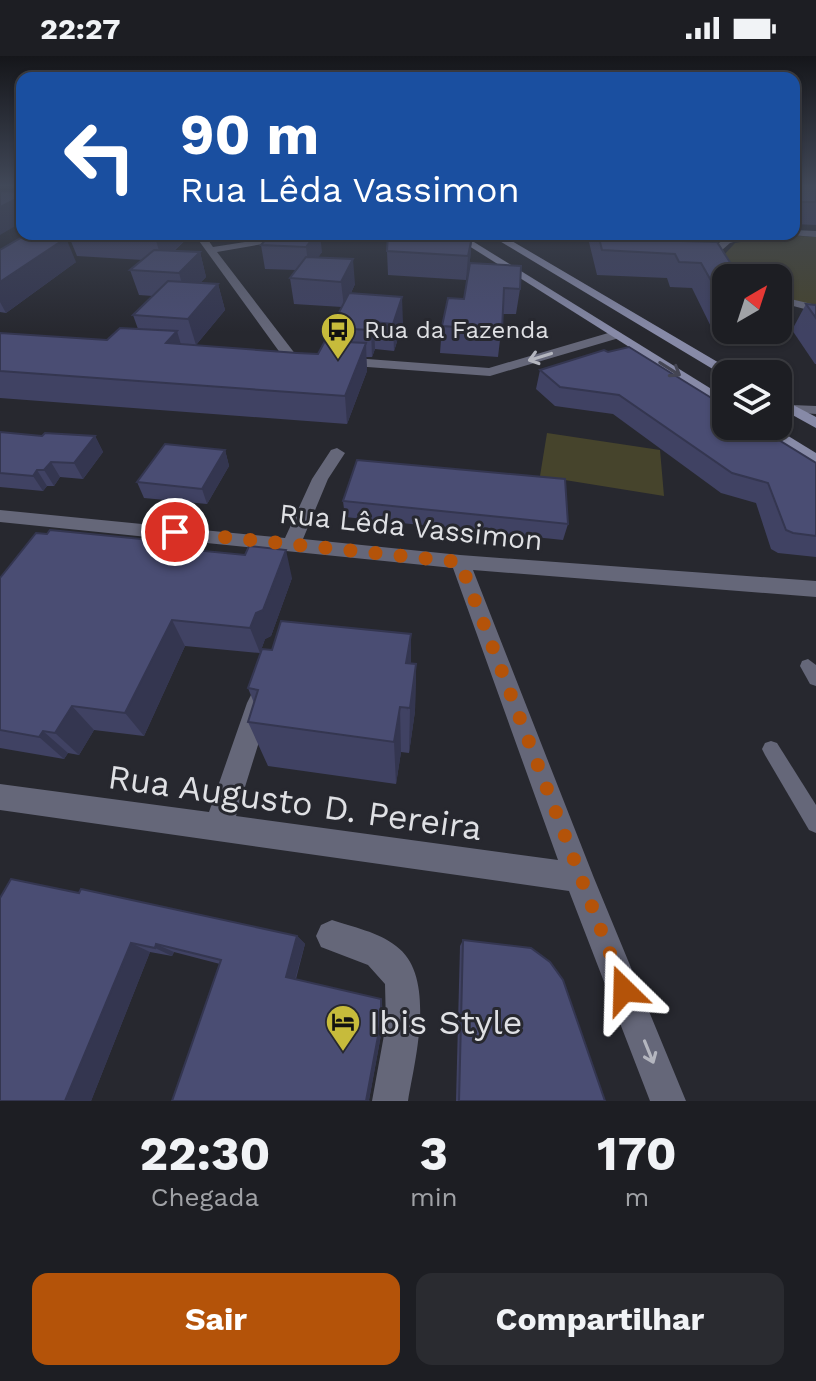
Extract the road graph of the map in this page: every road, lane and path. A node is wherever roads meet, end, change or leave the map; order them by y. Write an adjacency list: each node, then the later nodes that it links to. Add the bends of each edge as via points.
1 (204, 240): 6 (street)
2 (276, 240): 6 (street)
3 (465, 240): 11 (main road)
4 (503, 240): 10 (main road)
5 (730, 240): 7 (street, via 717,249)
6 (211, 250): 13 (street)
7 (718, 264)
8 (792, 303): 9 (street)
9 (816, 309)
10 (653, 329): 11 (main road); 16 (main road, via 672,331); 17 (main road)
11 (615, 335): 15 (street, one-way to 15, via 490,372); 18 (main road, one-way to 18)
12 (276, 357): 13 (street)
13 (291, 358): 14 (street)
14 (307, 359)
15 (323, 360)
16 (725, 360)
17 (712, 363)
18 (712, 395)
19 (792, 406): 21 (street)
20 (792, 409): 22 (main road)
21 (816, 410)
22 (816, 423)
23 (784, 440): 25 (main road)
24 (337, 453): 27 (street)
25 (816, 460)
26 (0, 516): 27 (street, Rua Lêda Vassimon)
27 (292, 543): 28 (street, Rua Lêda Vassimon)
28 (460, 562): 29 (street, Rua Lêda Vassimon); 35 (street)
29 (816, 589)
30 (267, 677): 34 (street)
31 (771, 749): 33 (lane)
32 (0, 797): 34 (street, Rua Augusto D. Pereira)
33 (816, 823)
34 (218, 828): 35 (street, Rua Augusto D. Pereira)
35 (579, 878): 38 (street, one-way to 38)
36 (332, 936): 37 (street, via 387,958 400,980 406,999)
37 (390, 1101)
38 (668, 1101)

